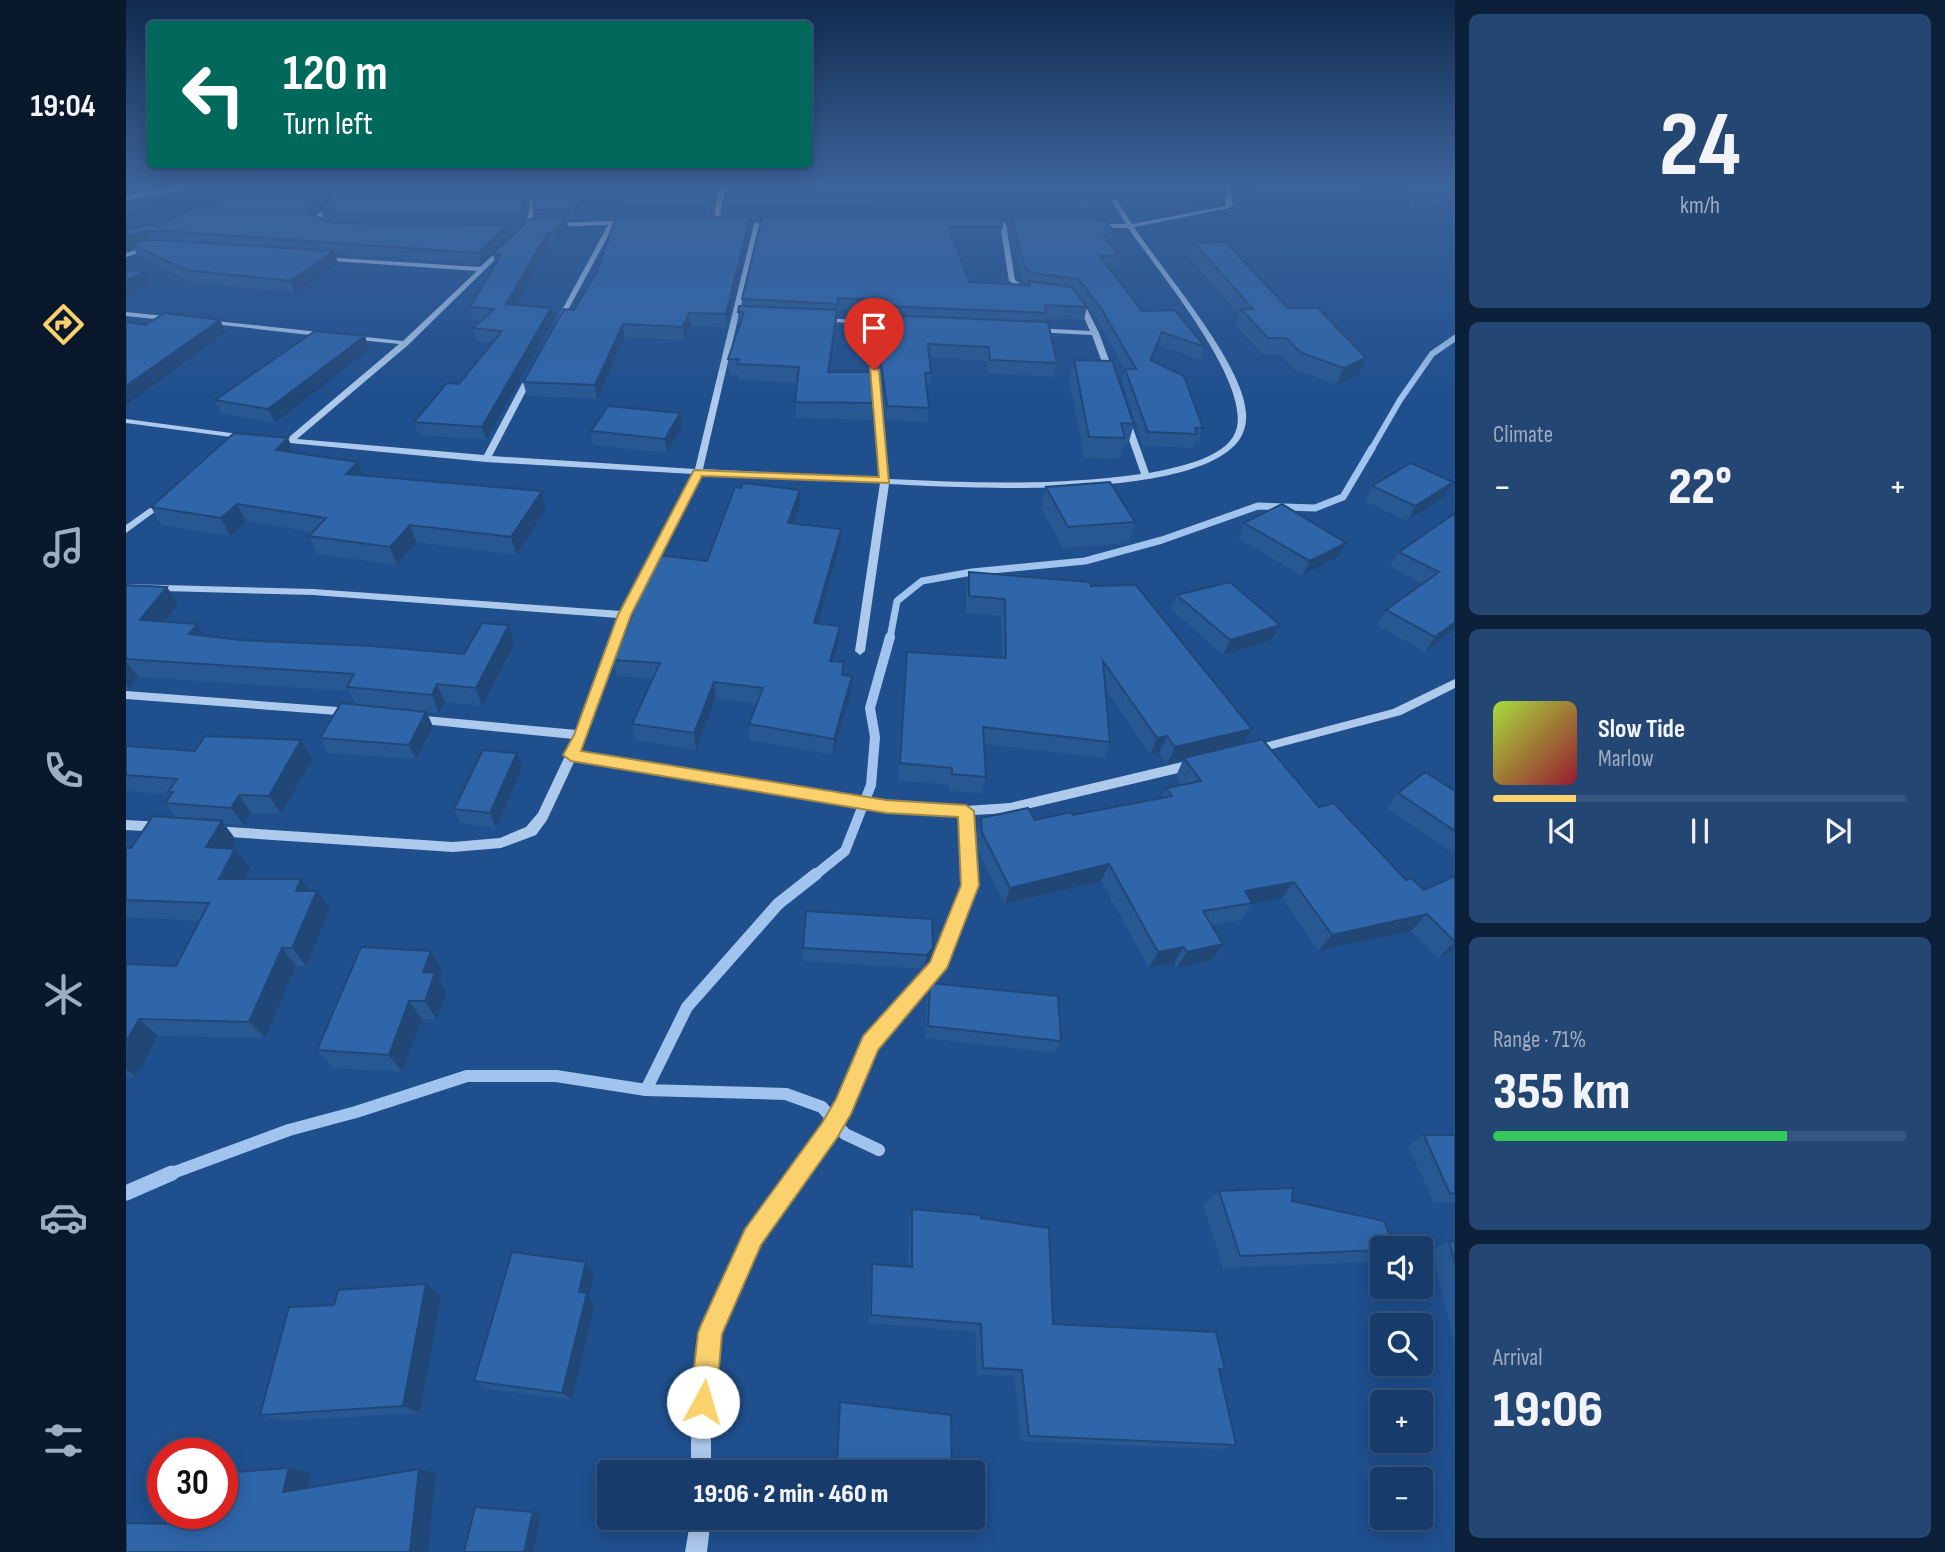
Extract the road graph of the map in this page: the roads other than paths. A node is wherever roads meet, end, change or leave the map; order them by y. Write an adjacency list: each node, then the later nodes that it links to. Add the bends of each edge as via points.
1 (497, 254): 7 (street)
2 (595, 254): 17 (street)
3 (749, 254): 11 (street)
4 (1008, 254): 8 (street, via 1012,281 1031,292)
5 (1150, 254): 31 (street, via 1221,354 1237,387 1243,415 1242,429 1223,453)
6 (315, 258): 7 (street)
7 (481, 269): 20 (street)
8 (1044, 293)
9 (1071, 296): 19 (street, via 1080,300)
10 (126, 314): 13 (street)
11 (733, 316): 12 (street); 30 (street)
12 (747, 317)
13 (180, 319)
14 (817, 320): 16 (street)
15 (194, 321): 20 (street)
16 (900, 324)
17 (555, 329)
18 (1026, 330): 19 (street)
19 (1095, 333): 23 (street)
20 (404, 343): 27 (street)
21 (536, 365): 29 (street)
22 (874, 370): 32 (street)
23 (1112, 380)
24 (1125, 416): 31 (street)
25 (126, 421): 26 (street)
26 (247, 437): 27 (street); 28 (street)
27 (290, 441): 29 (street)
28 (236, 445)
29 (486, 459): 30 (street)
30 (698, 473): 32 (street); 36 (street)
31 (1146, 475): 32 (street, via 1011,485)
32 (885, 481): 37 (street)
33 (170, 496): 34 (street)
34 (126, 530)
35 (126, 587): 36 (street, via 313,592)
36 (624, 615): 42 (street)
37 (860, 651)
38 (1455, 683): 43 (street, via 1397,712)
39 (126, 695): 40 (street)
40 (362, 713)
41 (403, 717): 42 (street)
42 (581, 735): 44 (street)
43 (1239, 753)
44 (571, 755): 46 (street, via 856,802); 47 (street, via 543,816 531,831 501,843 453,847)
45 (1212, 760): 46 (street, via 1010,808)
46 (966, 811): 48 (street, via 970,885 957,922 938,968 870,1043)
47 (126, 825)
48 (844, 1107): 49 (street, via 753,1237 710,1333)
49 (701, 1460)
50 (699, 1530): 51 (street)
51 (696, 1552)

